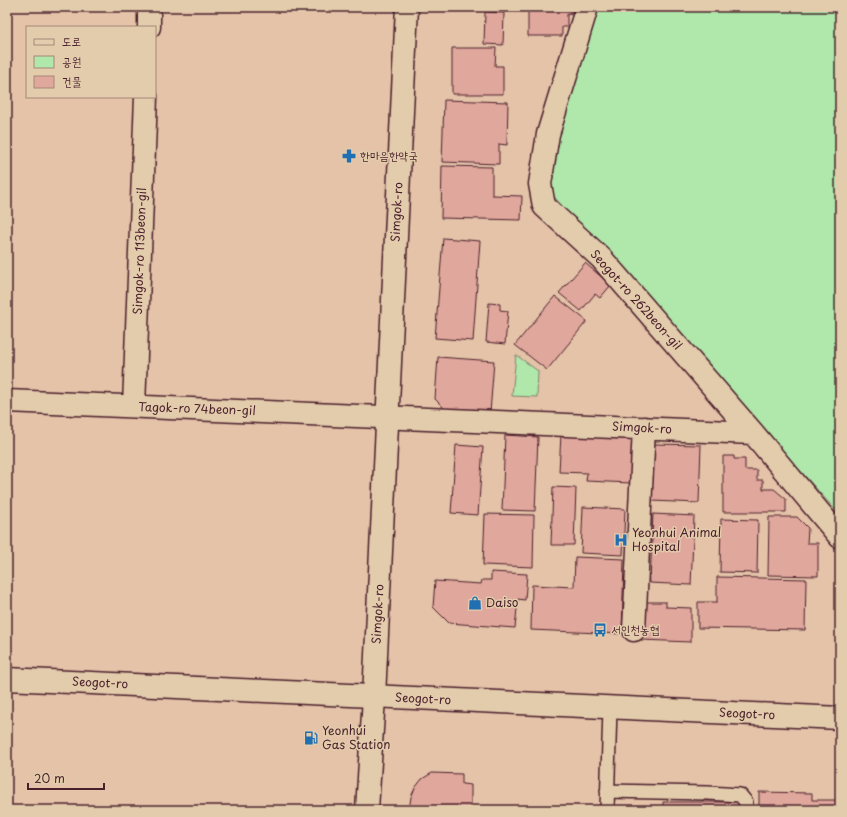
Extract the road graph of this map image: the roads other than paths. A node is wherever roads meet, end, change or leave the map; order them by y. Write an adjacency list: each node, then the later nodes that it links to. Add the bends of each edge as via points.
1 (149, 7): 4 (street)
2 (407, 7): 8 (street, Simgok-ro)
3 (587, 7): 10 (street, Seogot-ro 262beon-gil, via 548,134 540,184 544,206 601,258)
4 (149, 26)
5 (146, 98): 7 (street, Simgok-ro 113beon-gil)
6 (7, 400): 7 (street, Tagok-ro 74beon-gil)
7 (134, 406): 8 (street, Tagok-ro 74beon-gil)
8 (387, 417): 9 (street, Simgok-ro); 14 (street, Simgok-ro)
9 (644, 428): 10 (street, Simgok-ro); 12 (street)
10 (753, 433): 11 (street, Seogot-ro 262beon-gil)
11 (840, 537)
12 (634, 630)
13 (7, 679): 14 (street, Seogot-ro)
14 (374, 697): 15 (street, Seogot-ro); 18 (street, Simgok-ro)
15 (610, 708): 16 (street, Seogot-ro); 17 (lane)
16 (840, 718)
17 (607, 791): 19 (lane); 20 (lane, via 740,795 746,802)
18 (367, 810)
19 (607, 810)
20 (746, 810)

